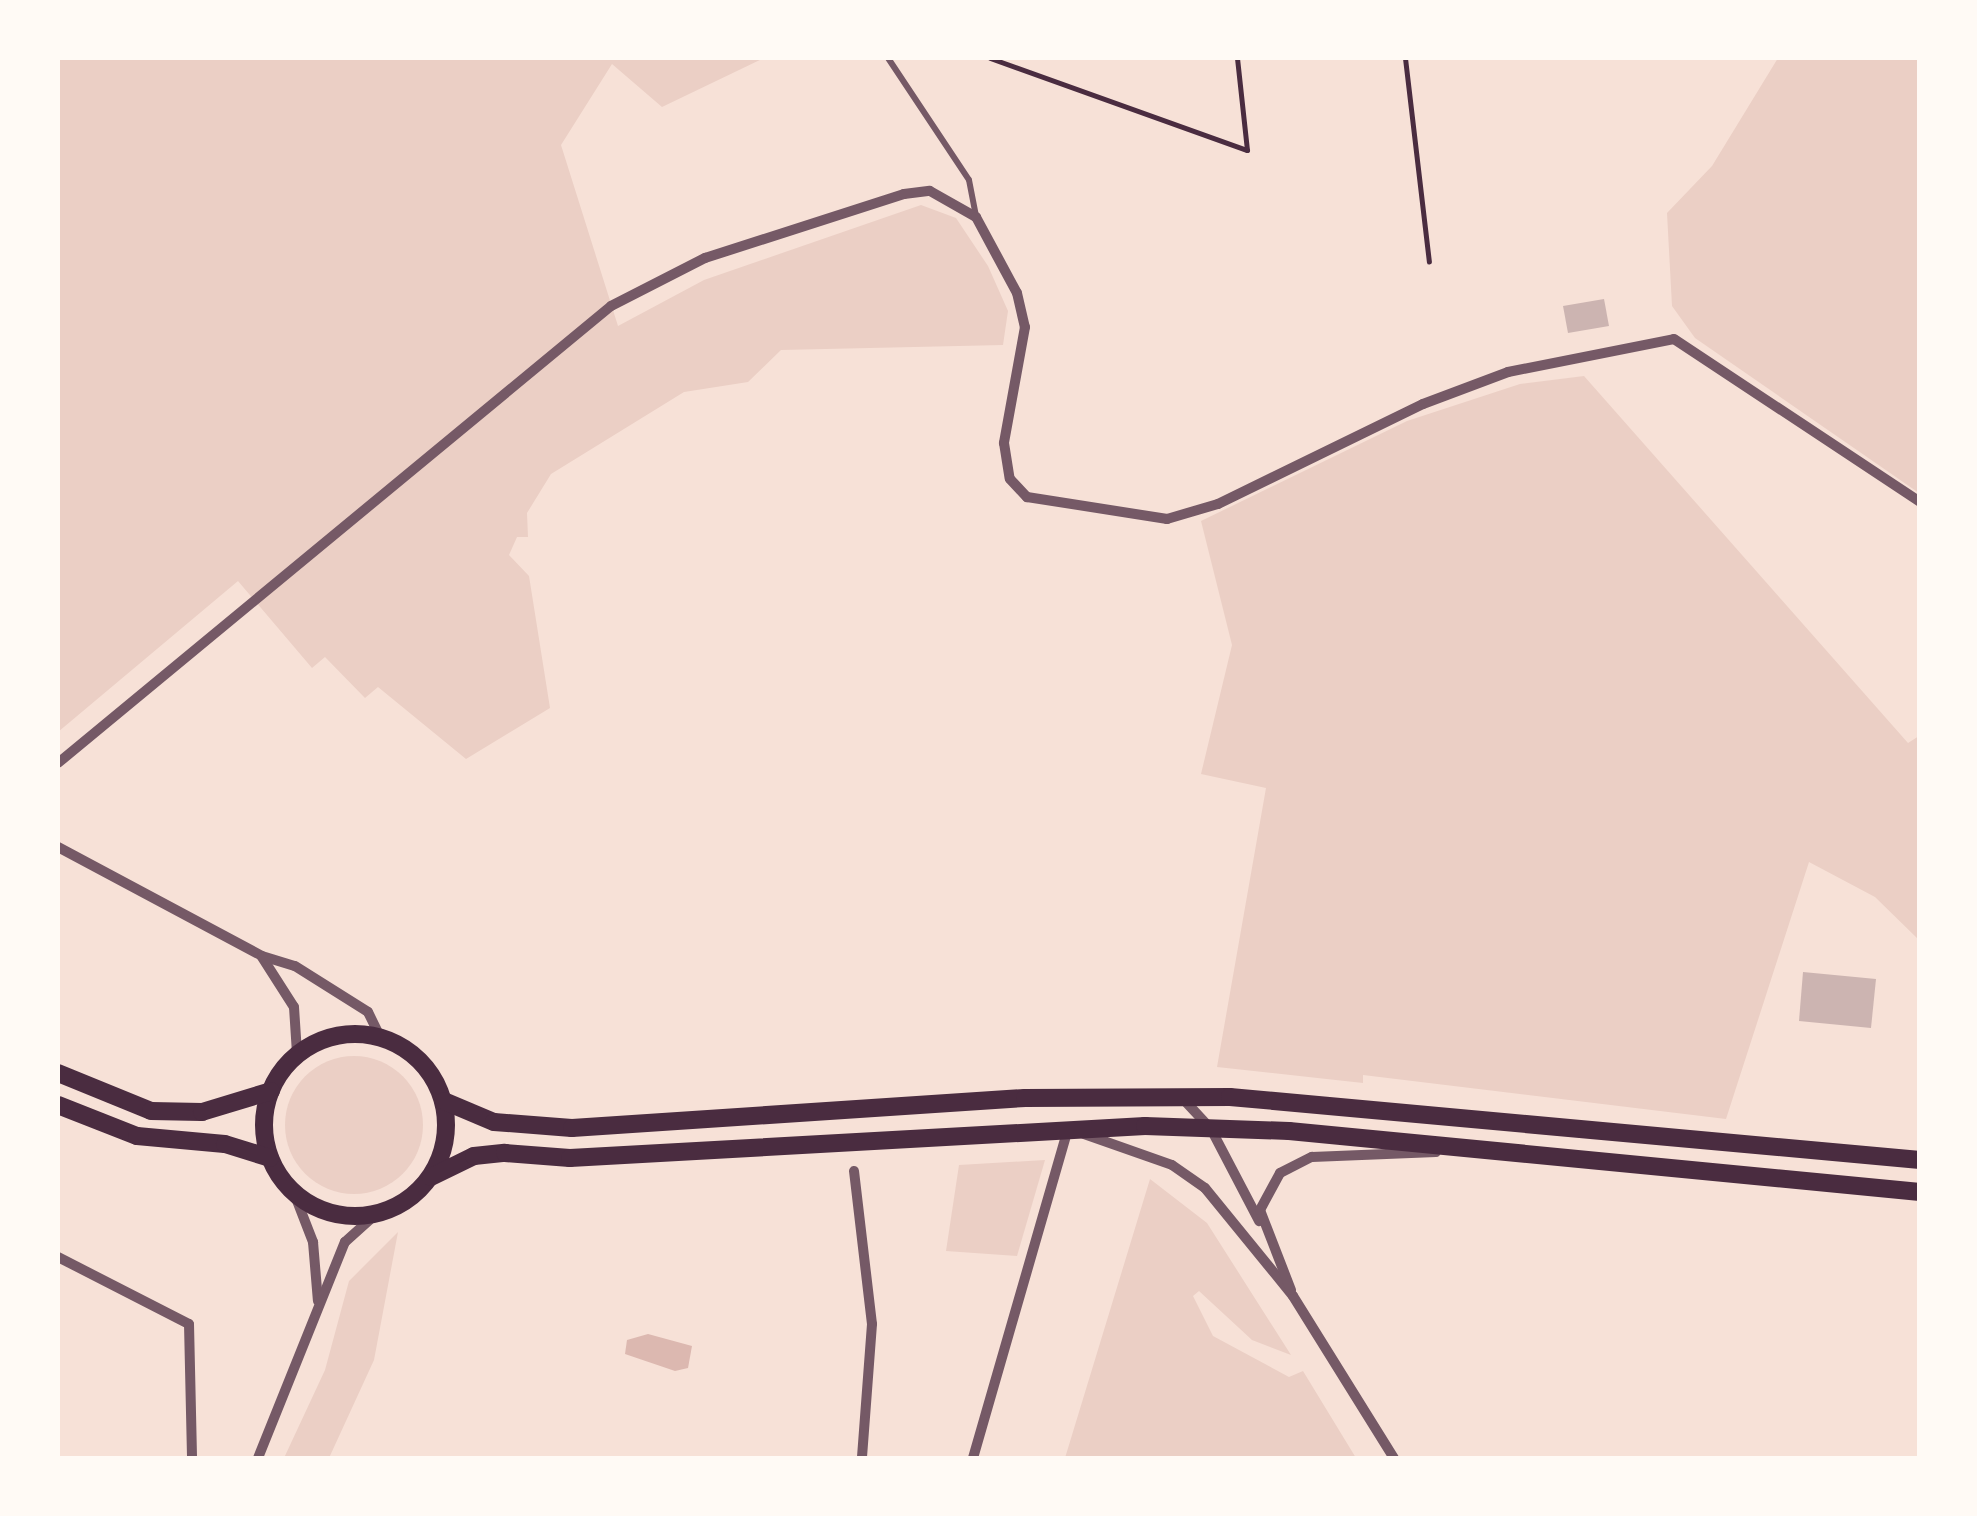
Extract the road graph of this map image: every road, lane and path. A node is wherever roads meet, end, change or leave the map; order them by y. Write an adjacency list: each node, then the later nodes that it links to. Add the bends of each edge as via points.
1 (888, 58): 5 (lane, via 968,180)
2 (990, 58): 3 (path, via 1248,150)
3 (1237, 58)
4 (1405, 58): 6 (path)
5 (976, 217): 7 (street, via 1017,293 1025,327 1004,442 1010,479 1027,497 1167,519 1218,504 1422,404 1508,372 1674,339); 8 (street, via 930,191 904,194 705,258 611,306)
6 (1429, 262)
7 (1920, 502)
8 (58, 763)
9 (58, 847): 10 (street)
10 (262, 956): 11 (street, via 295,966 368,1012); 12 (street, via 290,996)
11 (380, 1036): 12 (main road, via 322,1040); 16 (main road, via 420,1060)
12 (297, 1054): 14 (main road)
13 (58, 1073): 14 (main road, via 151,1111 202,1112)
14 (270, 1091): 21 (main road, via 264,1136)
15 (1178, 1096): 16 (main road, via 1025,1098 572,1128 494,1122); 19 (street); 22 (main road)
16 (444, 1101): 24 (main road, via 447,1127)
17 (58, 1105): 21 (main road, via 138,1136 224,1144)
18 (1067, 1128): 19 (main road); 24 (main road, via 570,1158 505,1153 474,1156); 30 (street, via 1172,1165 1205,1188); 35 (street)
19 (1212, 1129): 20 (main road); 28 (street)
20 (1476, 1150): 25 (main road); 28 (street, via 1312,1157 1280,1173 1268,1188 1260,1210)
21 (270, 1158): 26 (main road)
22 (1920, 1160)
23 (854, 1172): 34 (street, via 872,1324)
24 (431, 1177): 27 (main road, via 397,1208)
25 (1920, 1192)
26 (294, 1193): 27 (main road, via 332,1214); 31 (street, via 313,1242)
27 (375, 1215): 31 (street, via 345,1242)
28 (1264, 1230): 30 (street)
29 (58, 1256): 32 (street, via 189,1324)
30 (1293, 1296): 36 (street)
31 (318, 1302): 33 (street, via 300,1366)
32 (192, 1458)
33 (258, 1458)
34 (862, 1458)
35 (973, 1458)
36 (1394, 1458)

